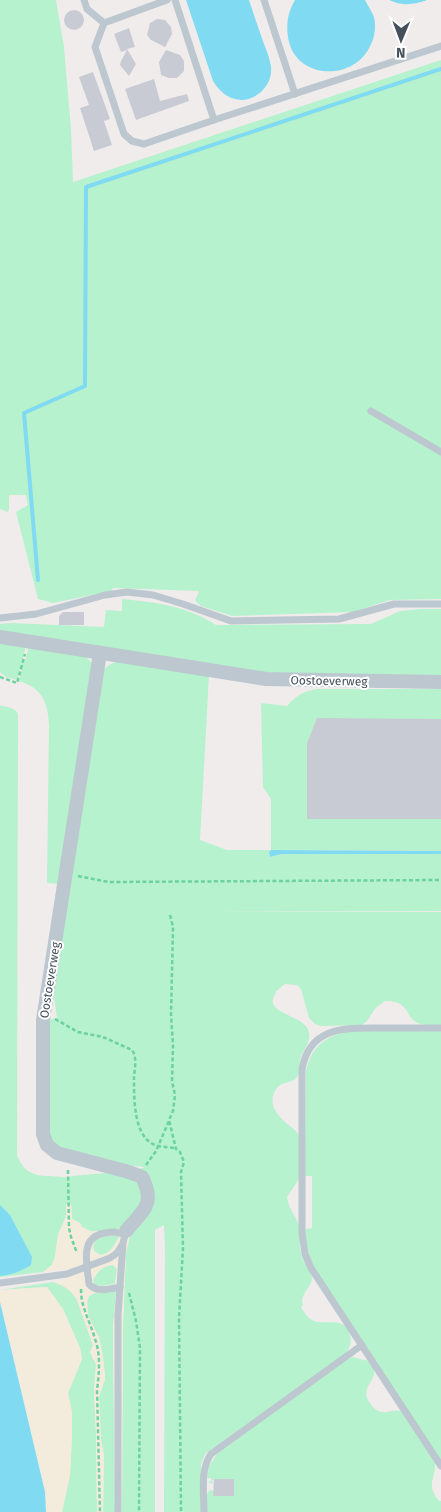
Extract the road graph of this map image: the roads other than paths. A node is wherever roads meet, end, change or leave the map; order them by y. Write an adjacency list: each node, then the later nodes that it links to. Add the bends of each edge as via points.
1 (84, 0): 5 (lane, via 87,9)
2 (167, 0): 5 (lane)
3 (175, 0): 8 (lane)
4 (264, 0): 7 (lane)
5 (104, 23): 8 (lane, via 95,47 124,134 132,141 144,144)
6 (441, 46): 7 (lane)
7 (295, 94): 8 (lane)
8 (214, 120)
9 (370, 411): 10 (lane)
10 (441, 452)
11 (441, 604): 12 (lane, via 394,604 339,619 232,621 184,604 127,592 36,614)
12 (0, 618)
13 (0, 638): 14 (street, Oostoeverweg)
14 (100, 653): 15 (street, Oostoeverweg, via 266,680); 17 (street, Oostoeverweg, via 43,1020 43,1134 44,1140 57,1153 142,1177 149,1190 149,1199)
15 (441, 682)
16 (441, 1028): 21 (lane, via 337,1029 316,1040 304,1060 302,1243 311,1268)
17 (124, 1236): 18 (lane, via 117,1253); 18 (lane, via 116,1232 92,1238 86,1250); 20 (lane)
18 (87, 1268): 19 (lane, via 68,1274); 20 (lane, via 89,1284 94,1288)
19 (0, 1283)
20 (120, 1287): 23 (lane)
21 (362, 1345): 22 (lane); 24 (lane, via 211,1454 204,1468)
22 (441, 1466)
23 (118, 1512)
24 (204, 1512)

